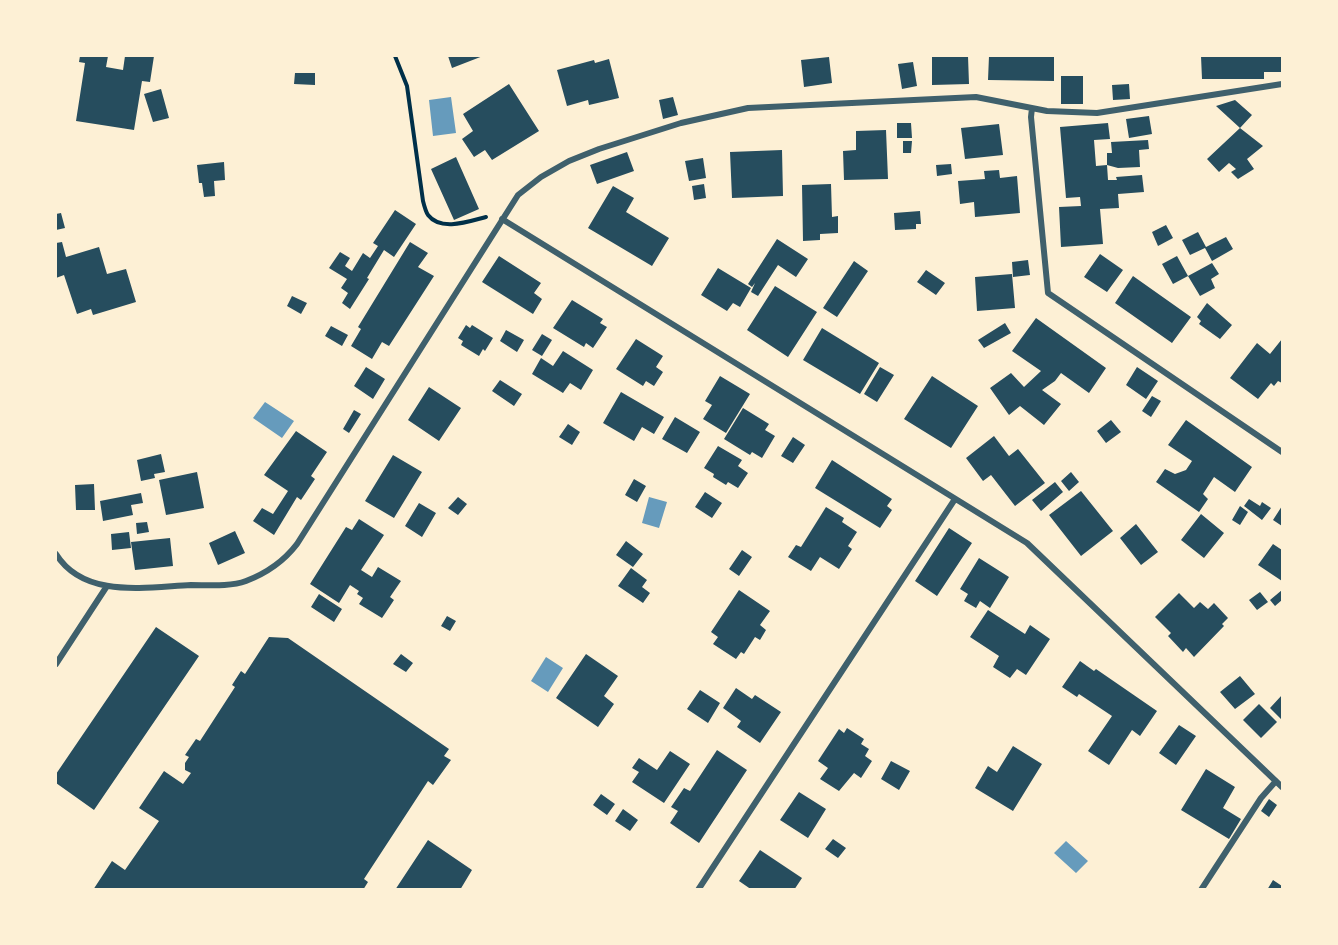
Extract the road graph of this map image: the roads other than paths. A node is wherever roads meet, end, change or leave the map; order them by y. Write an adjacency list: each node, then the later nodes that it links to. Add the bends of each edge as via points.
1 (1282, 84): 2 (street, via 1097,113)
2 (1032, 108): 3 (street, via 968,97 768,106 718,114 616,143 569,161 524,189); 4 (street, via 1048,293)
3 (502, 219): 5 (street); 7 (street, via 286,558 244,582 128,589)
4 (1282, 452)
5 (955, 499): 9 (street, via 1031,547); 11 (street)
6 (56, 554): 7 (street, via 62,565 79,577)
7 (107, 586): 8 (street)
8 (56, 664)
9 (1276, 781): 10 (street); 12 (street)
10 (1282, 787)
11 (698, 890)
12 (1201, 890)

